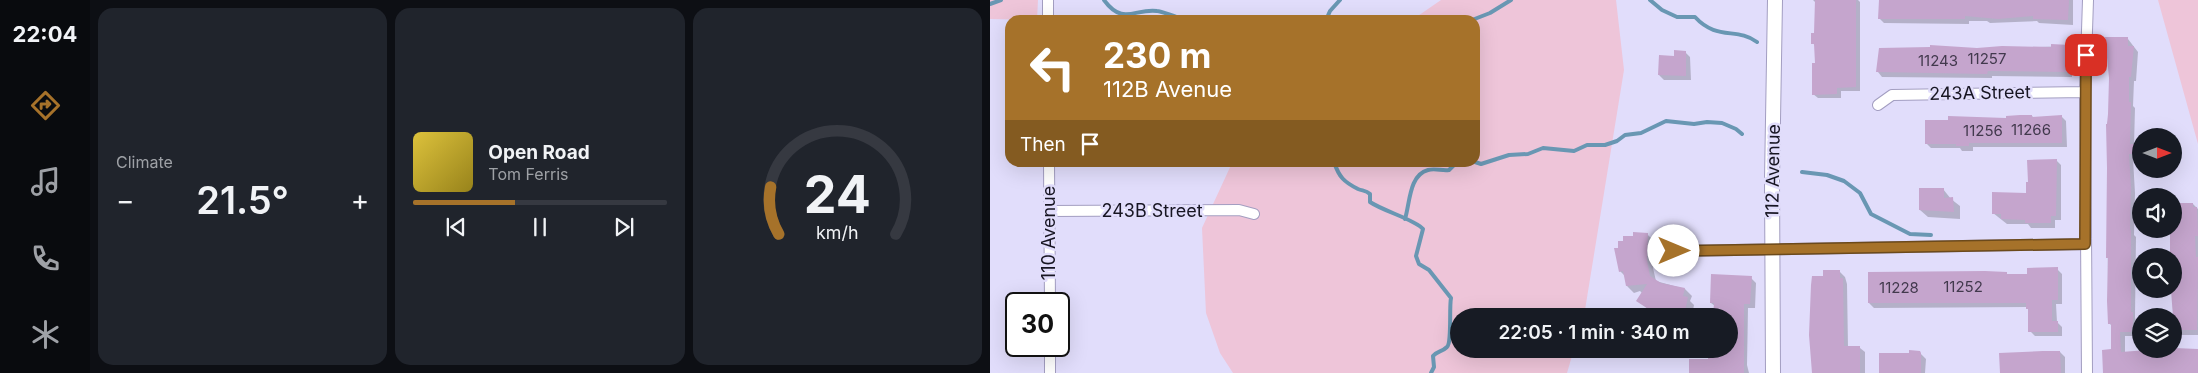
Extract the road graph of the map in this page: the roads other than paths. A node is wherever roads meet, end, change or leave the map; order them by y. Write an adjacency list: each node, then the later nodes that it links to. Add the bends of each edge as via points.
1 (1048, 0): 4 (street)
2 (1776, 0): 11 (main road, 112 Avenue)
3 (2088, 0): 5 (street)
4 (1048, 15)
5 (2085, 92): 6 (street, 243A Street, via 1892,95); 10 (street)
6 (1878, 105)
7 (1049, 167): 8 (street, 110 Avenue)
8 (1049, 211): 9 (street, 243B Street, via 1239,210); 13 (street, 110 Avenue)
9 (1254, 214)
10 (2085, 244): 11 (street); 17 (street)
11 (1772, 248): 12 (street); 16 (main road, 112 Avenue)
12 (1674, 251)
13 (1050, 292)
14 (1050, 357): 15 (street)
15 (1050, 373)
16 (1773, 373)
17 (2087, 373)

